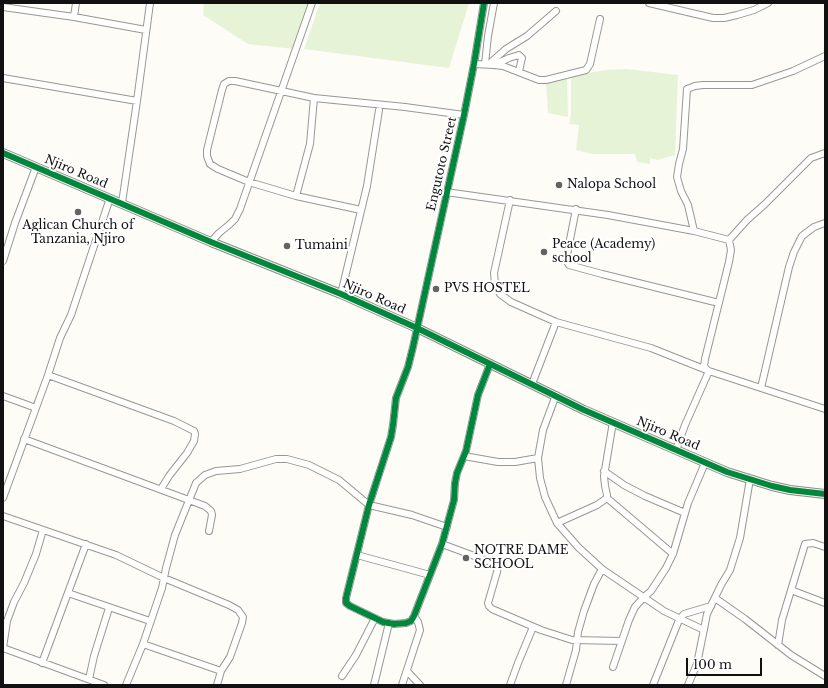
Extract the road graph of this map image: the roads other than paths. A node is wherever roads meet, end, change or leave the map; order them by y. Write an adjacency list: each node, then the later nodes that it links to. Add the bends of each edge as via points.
1 (76, 3): 10 (street)
2 (150, 3): 12 (street)
3 (312, 3): 18 (street)
4 (484, 3): 14 (street, Engutoto Street)
5 (494, 3): 15 (street, via 488,36)
6 (649, 3): 7 (street, via 713,18 724,18 754,10)
7 (768, 3)
8 (3, 7): 10 (street)
9 (556, 11): 15 (street)
10 (74, 17): 12 (street)
11 (600, 19): 16 (street, via 590,64 586,70 546,80 534,79)
12 (146, 30): 20 (street)
13 (825, 56): 35 (street, via 752,85 703,85 687,89 683,150 677,177 688,205)
14 (474, 64): 15 (street); 22 (street, Engutoto Street)
15 (490, 64): 16 (street); 16 (street, via 519,55 522,58)
16 (519, 72)
17 (3, 78): 20 (street)
18 (282, 90): 19 (street); 26 (street); 26 (street, via 235,81 224,84 207,150 208,161 212,166)
19 (314, 98): 22 (street); 28 (street, via 310,144)
20 (137, 101): 31 (street)
21 (379, 110): 32 (street)
22 (464, 115): 27 (street, Engutoto Street)
23 (3, 153): 25 (street, Njiro Road)
24 (825, 153): 36 (street, via 811,158)
25 (36, 166): 29 (street, Njiro Road); 38 (street)
26 (248, 182): 28 (street); 37 (street, via 235,219)
27 (446, 192): 30 (street); 42 (street, Engutoto Street)
28 (296, 196): 32 (street)
29 (110, 198): 31 (street, Njiro Road); 45 (street, via 79,293)
30 (510, 200): 33 (street); 41 (street, via 494,273 495,284 500,294 511,302)
31 (122, 203): 37 (street, Njiro Road)
32 (362, 210): 39 (street)
33 (576, 210): 35 (street); 40 (street, via 566,260 569,265)
34 (825, 223): 47 (street, via 802,236 794,252)
35 (694, 231): 36 (street)
36 (729, 240): 40 (street, via 731,250)
37 (211, 242): 39 (street, Njiro Road)
38 (3, 261)
39 (341, 294): 42 (street, Njiro Road)
40 (719, 303): 44 (street, via 704,359 704,366)
41 (556, 322): 44 (street, via 651,348); 46 (street)
42 (417, 328): 43 (street, Njiro Road); 65 (street, Engutoto Street, via 408,367 395,401 391,437)
43 (490, 364): 46 (street, Njiro Road); 55 (street, via 478,396)
44 (709, 371): 47 (street); 54 (street)
45 (48, 375): 50 (street); 60 (street, via 194,430 194,441)
46 (532, 384): 48 (street, Njiro Road)
47 (761, 388): 51 (street)
48 (556, 395): 52 (street, Njiro Road); 56 (street, via 543,430)
49 (3, 396): 50 (street)
50 (36, 408): 53 (street)
51 (825, 409)
52 (613, 422): 54 (street, Njiro Road); 58 (street)
53 (24, 439): 60 (street); 62 (street)
54 (676, 450): 57 (street, Njiro Road)
55 (464, 456): 56 (street, via 498,462); 69 (street, via 457,473)
56 (538, 458): 68 (street, via 545,497)
57 (706, 463): 59 (street, Njiro Road); 66 (street)
58 (604, 472): 63 (street); 66 (street, via 639,493)
59 (750, 479): 61 (street, Njiro Road, via 790,490); 83 (street, via 740,538 730,570)
60 (161, 489): 64 (street)
61 (825, 494)
62 (3, 498)
63 (607, 498): 68 (street); 75 (street)
64 (189, 500): 65 (street, via 196,483 205,475 282,459 309,465 339,480); 71 (street, via 211,511); 79 (street, via 175,535)
65 (369, 505): 69 (street, via 412,515); 76 (street, Engutoto Street)
66 (685, 513): 75 (street)
67 (3, 516): 70 (street)
68 (557, 523): 77 (street)
69 (447, 527): 73 (street)
70 (44, 530): 72 (street); 98 (street, via 7,621)
71 (209, 531)
72 (86, 544): 79 (street); 81 (street)
73 (442, 544): 78 (street); 92 (street, via 496,564 498,572 489,606)
74 (825, 547): 80 (street, via 813,543 805,544)
75 (673, 554): 82 (street, via 657,583)
76 (357, 555): 78 (street); 88 (street, Engutoto Street, via 346,602)
77 (602, 569): 82 (street); 94 (street, via 584,612)
78 (430, 575): 87 (street)
79 (164, 578): 90 (street); 101 (street, via 229,605 242,615 230,657)
80 (791, 590): 84 (street); 97 (street)
81 (68, 593): 86 (street); 99 (street)
82 (644, 597): 89 (street); 95 (street, via 635,608)
83 (714, 598): 85 (street); 97 (street)
84 (825, 604)
85 (711, 606): 89 (street, via 684,614); 93 (street)
86 (110, 608): 90 (street); 105 (street)
87 (414, 616): 91 (street, via 406,623); 102 (street, via 420,630)
88 (375, 618): 91 (street); 103 (street)
89 (680, 620): 93 (street); 114 (street)
90 (150, 621): 96 (street)
91 (389, 623): 109 (street)
92 (533, 627): 94 (street); 112 (street)
93 (704, 630): 115 (street, via 697,664)
94 (578, 640): 95 (street); 113 (street)
95 (622, 641): 100 (street)
96 (143, 644): 101 (street); 107 (street)
97 (778, 645): 104 (street)
98 (3, 648): 99 (street)
99 (42, 663): 105 (street)
100 (613, 667)
101 (221, 671): 108 (street)
102 (407, 671): 110 (street); 111 (street)
103 (342, 676)
104 (825, 676)
105 (89, 679): 106 (street)
106 (104, 685)
107 (126, 685)
108 (217, 685)
109 (374, 685)
110 (402, 685)
111 (420, 685)
112 (510, 685)
113 (566, 685)
114 (653, 685)
115 (688, 685)

